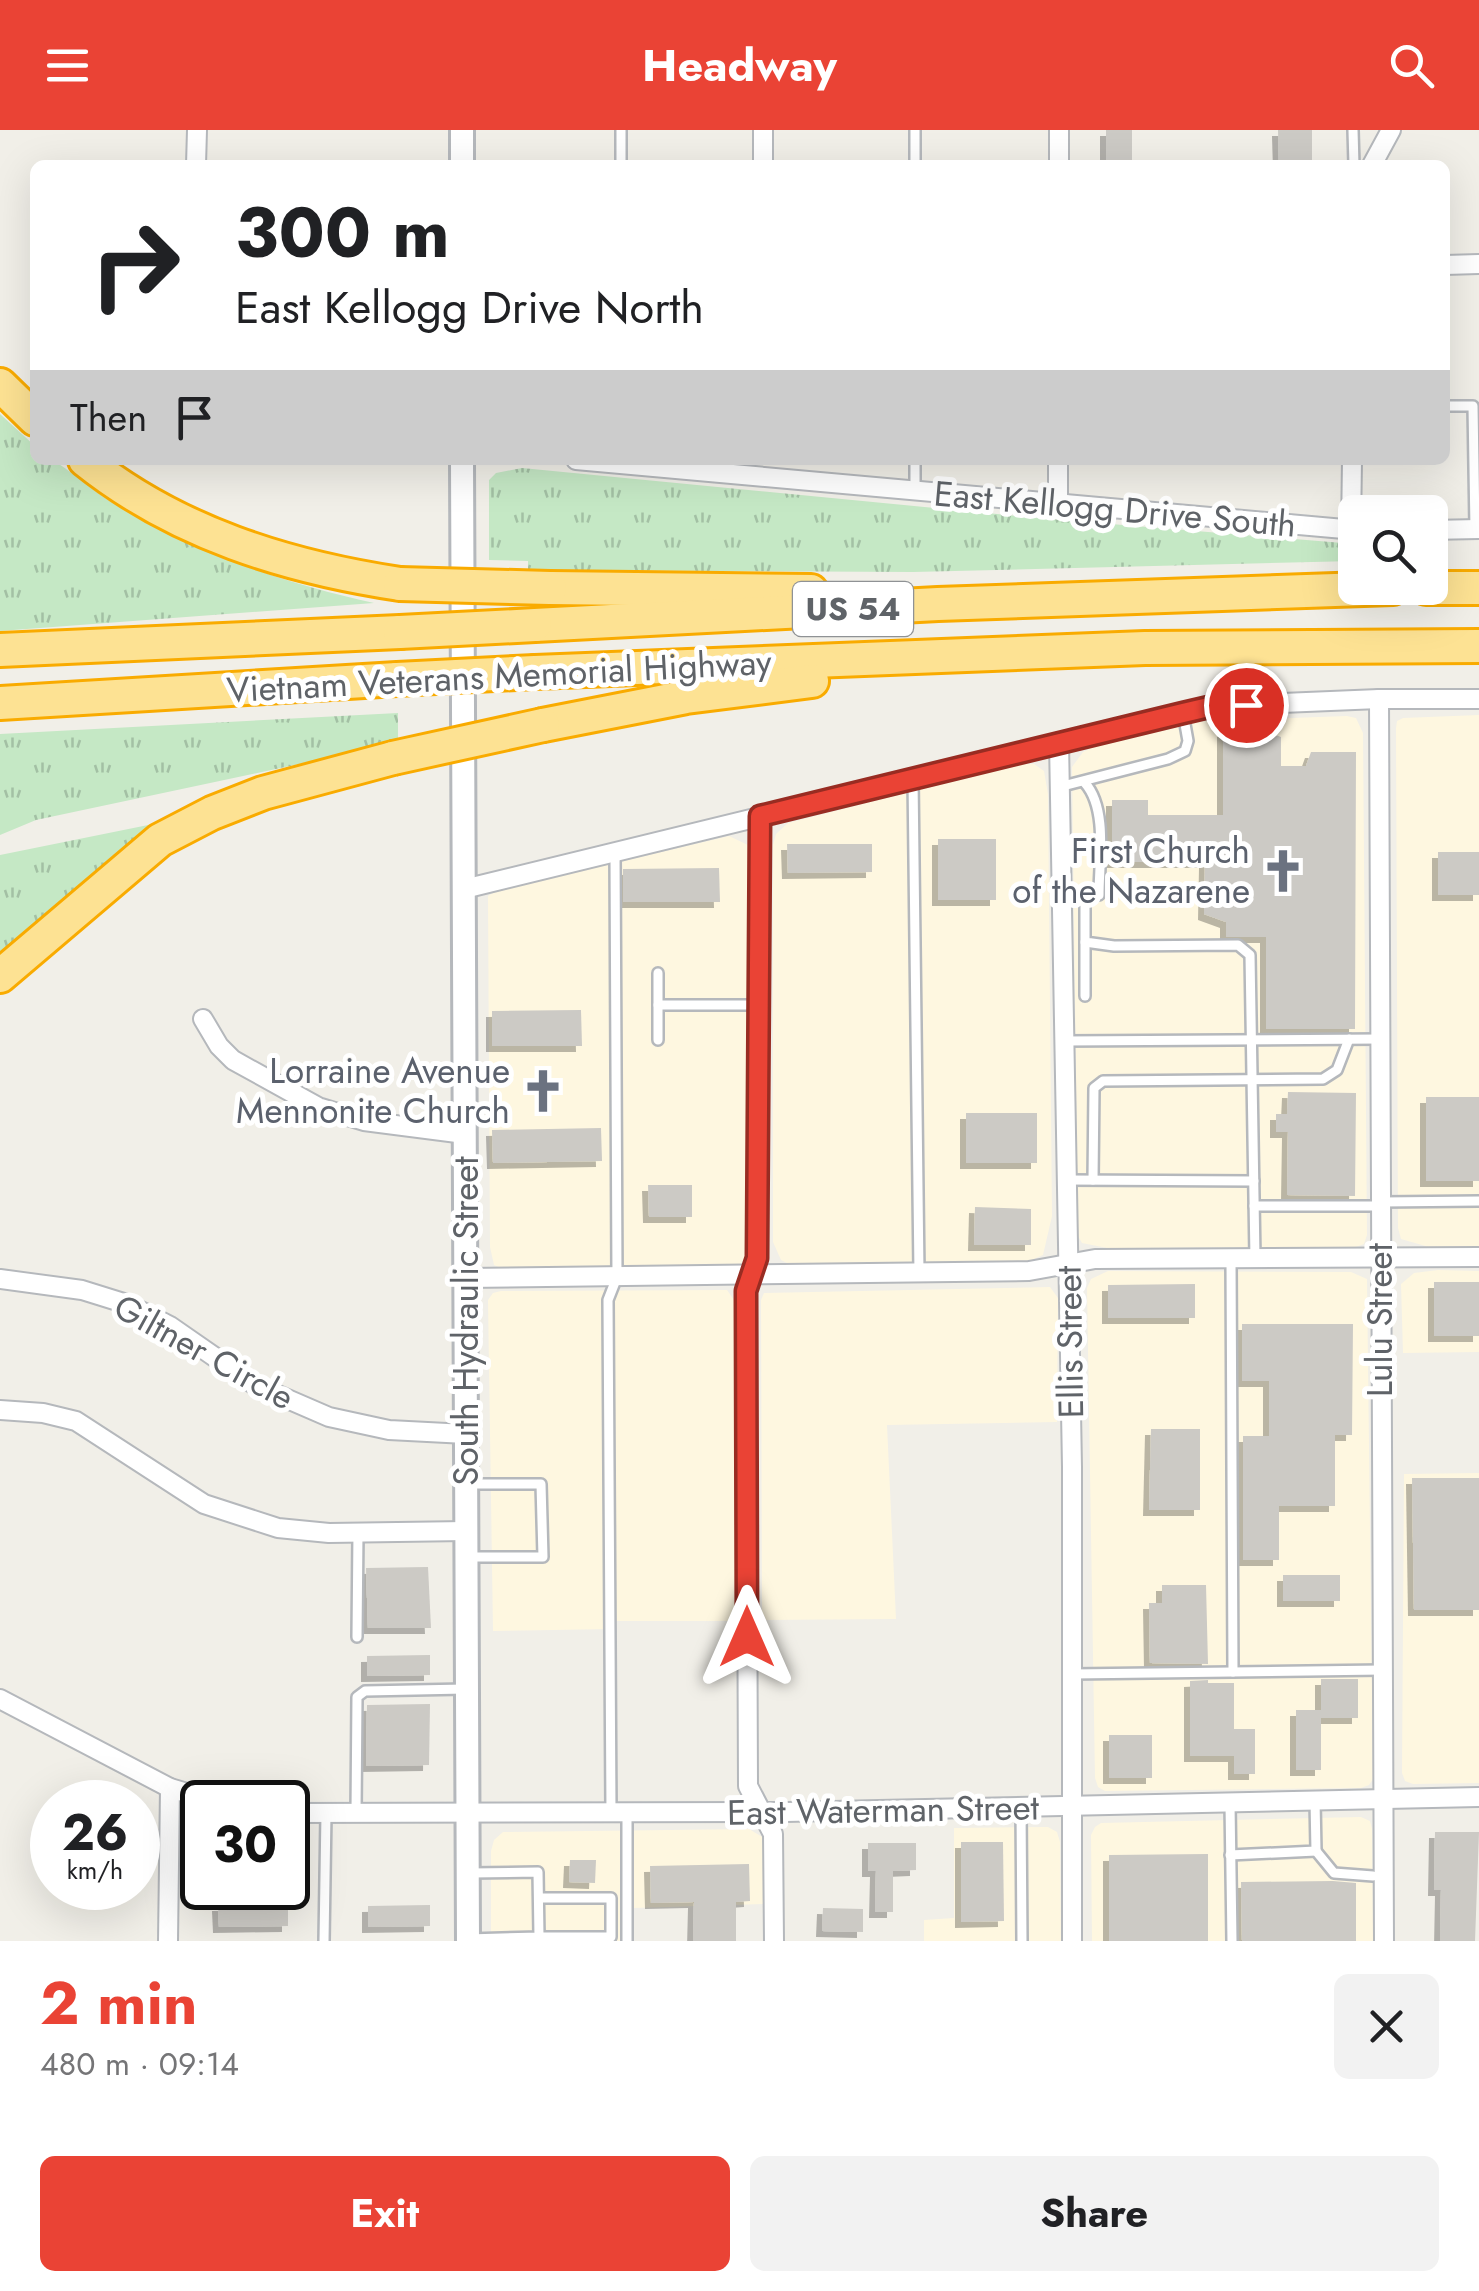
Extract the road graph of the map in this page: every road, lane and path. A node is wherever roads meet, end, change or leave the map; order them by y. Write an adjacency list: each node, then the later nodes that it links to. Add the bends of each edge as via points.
1 (196, 130): 9 (street)
2 (462, 130): 10 (street)
3 (621, 130): 11 (lane)
4 (763, 130): 12 (street)
5 (915, 130): 13 (lane)
6 (1059, 130): 14 (street)
7 (1353, 130): 15 (lane)
8 (1391, 130): 16 (street)
9 (196, 160)
10 (462, 160)
11 (621, 160)
12 (763, 160)
13 (915, 160)
14 (1059, 160)
15 (1354, 160)
16 (1375, 160)
17 (1479, 264): 18 (street)
18 (1450, 265)
19 (0, 385): 21 (highway)
20 (1450, 406): 33 (lane, via 1473,406)
21 (30, 414)
22 (93, 465): 38 (highway, bridge, via 162,511 234,544 326,572 400,584)
23 (462, 465): 52 (street, South Hydraulic Street)
24 (694, 465): 28 (street, East Kellogg Drive South)
25 (915, 465): 29 (lane)
26 (1058, 465): 31 (street)
27 (1352, 465): 30 (street)
28 (765, 468): 29 (street, East Kellogg Drive South)
29 (916, 490): 31 (street, East Kellogg Drive South)
30 (1352, 495)
31 (1058, 503): 32 (street, East Kellogg Drive South)
32 (1338, 529)
33 (1477, 529): 34 (street)
34 (1448, 530)
35 (1448, 588): 36 (highway)
36 (1479, 588)
37 (1338, 589): 38 (highway, Vietnam Veterans Memorial Highway / US 54)
38 (1171, 594): 41 (highway, Vietnam Veterans Memorial Highway / US 54, bridge)
39 (1479, 646): 40 (highway, Vietnam Veterans Memorial Highway / US 54)
40 (1145, 648): 44 (highway, Vietnam Veterans Memorial Highway / US 54, bridge, via 535,672); 57 (highway, bridge, via 749,688 543,725 263,792 160,840)
41 (6, 649)
42 (1379, 699): 43 (street); 45 (street); 63 (street, Lulu Street)
43 (1479, 700)
44 (7, 703)
45 (1183, 713): 46 (street); 48 (lane, via 1185,752)
46 (1058, 742): 47 (street); 49 (street, Ellis Street)
47 (914, 778): 50 (street); 80 (lane)
48 (1086, 783): 49 (lane); 54 (lane, via 1098,804 1099,895)
49 (1060, 788): 53 (street, Ellis Street)
50 (760, 816): 51 (street); 60 (street)
51 (615, 853): 52 (street); 82 (lane)
52 (464, 889): 68 (street, South Hydraulic Street)
53 (1062, 894): 54 (lane); 66 (street, Ellis Street)
54 (1085, 896): 55 (lane)
55 (1085, 942): 58 (lane); 65 (lane, via 1238,945 1250,955)
56 (658, 973): 59 (lane)
57 (0, 976)
58 (1086, 996)
59 (658, 1005): 60 (lane); 64 (lane)
60 (758, 1005): 81 (street, via 757,1258)
61 (203, 1019): 68 (street, via 233,1060 318,1108)
62 (1349, 1039): 63 (lane); 65 (lane); 67 (lane, via 1337,1070 1323,1079)
63 (1380, 1039): 73 (street, Lulu Street)
64 (658, 1040)
65 (1253, 1040): 66 (lane); 67 (lane)
66 (1064, 1041): 69 (street, Ellis Street)
67 (1253, 1081): 70 (lane, via 1103,1081 1094,1088); 71 (lane)
68 (465, 1134): 83 (street, South Hydraulic Street)
69 (1067, 1180): 70 (lane); 79 (street, Ellis Street)
70 (1093, 1180): 71 (lane)
71 (1254, 1181): 74 (lane)
72 (1479, 1201): 73 (lane)
73 (1380, 1204): 74 (lane); 75 (street, Lulu Street)
74 (1254, 1206): 78 (lane)
75 (1380, 1257): 76 (street); 78 (street); 92 (street, Lulu Street)
76 (1479, 1257)
77 (1231, 1258): 78 (street); 79 (street); 93 (lane)
78 (1255, 1258)
79 (1068, 1264): 80 (street); 94 (street, Ellis Street)
80 (919, 1274): 81 (street)
81 (751, 1276): 82 (street); 107 (street, via 748,1786)
82 (618, 1277): 83 (street); 110 (lane, via 608,1300)
83 (464, 1278): 86 (street, South Hydraulic Street)
84 (0, 1279): 86 (street, Giltner Circle, via 82,1290 127,1304 254,1385 329,1417 389,1430)
85 (0, 1410): 89 (street, via 76,1421 204,1504 238,1518 278,1528)
86 (466, 1434): 87 (street, South Hydraulic Street)
87 (466, 1484): 88 (street, South Hydraulic Street); 90 (lane, via 541,1484 543,1557)
88 (466, 1531): 89 (street); 90 (street, South Hydraulic Street)
89 (358, 1532): 91 (lane)
90 (467, 1557): 95 (street, South Hydraulic Street)
91 (357, 1638)
92 (1382, 1670): 93 (lane); 100 (street, Lulu Street)
93 (1233, 1672): 94 (lane)
94 (1072, 1674): 103 (street, Ellis Street)
95 (468, 1688): 108 (lane, via 357,1697); 109 (street, South Hydraulic Street)
96 (0, 1699): 97 (street)
97 (170, 1788): 98 (street); 118 (street)
98 (180, 1791)
99 (1479, 1797): 100 (street, East Waterman Street)
100 (1382, 1799): 101 (street, East Waterman Street); 125 (street, Lulu Street)
101 (1315, 1800): 102 (street, East Waterman Street); 111 (lane)
102 (1230, 1802): 103 (street, East Waterman Street); 112 (lane)
103 (1072, 1806): 104 (street, East Waterman Street); 123 (street, Ellis Street)
104 (1021, 1808): 107 (street, East Waterman Street); 122 (lane)
105 (310, 1813): 106 (street, East Waterman Street)
106 (326, 1813): 108 (street, East Waterman Street); 119 (lane)
107 (761, 1813): 110 (street, East Waterman Street); 121 (street, via 773,1834)
108 (356, 1814): 109 (street, East Waterman Street)
109 (468, 1814): 110 (street, East Waterman Street); 113 (street, South Hydraulic Street)
110 (619, 1814): 120 (lane)
111 (1316, 1851): 112 (lane); 114 (lane, via 1334,1873)
112 (1230, 1856): 124 (lane)
113 (468, 1873): 115 (lane, via 538,1872); 117 (street, South Hydraulic Street)
114 (1373, 1876)
115 (539, 1898): 116 (lane); 116 (lane, via 611,1898 611,1937)
116 (540, 1937): 117 (lane)
117 (468, 1940)
118 (168, 1941)
119 (324, 1941)
120 (627, 1941)
121 (774, 1941)
122 (1022, 1941)
123 (1072, 1941)
124 (1232, 1941)
125 (1384, 1941)

